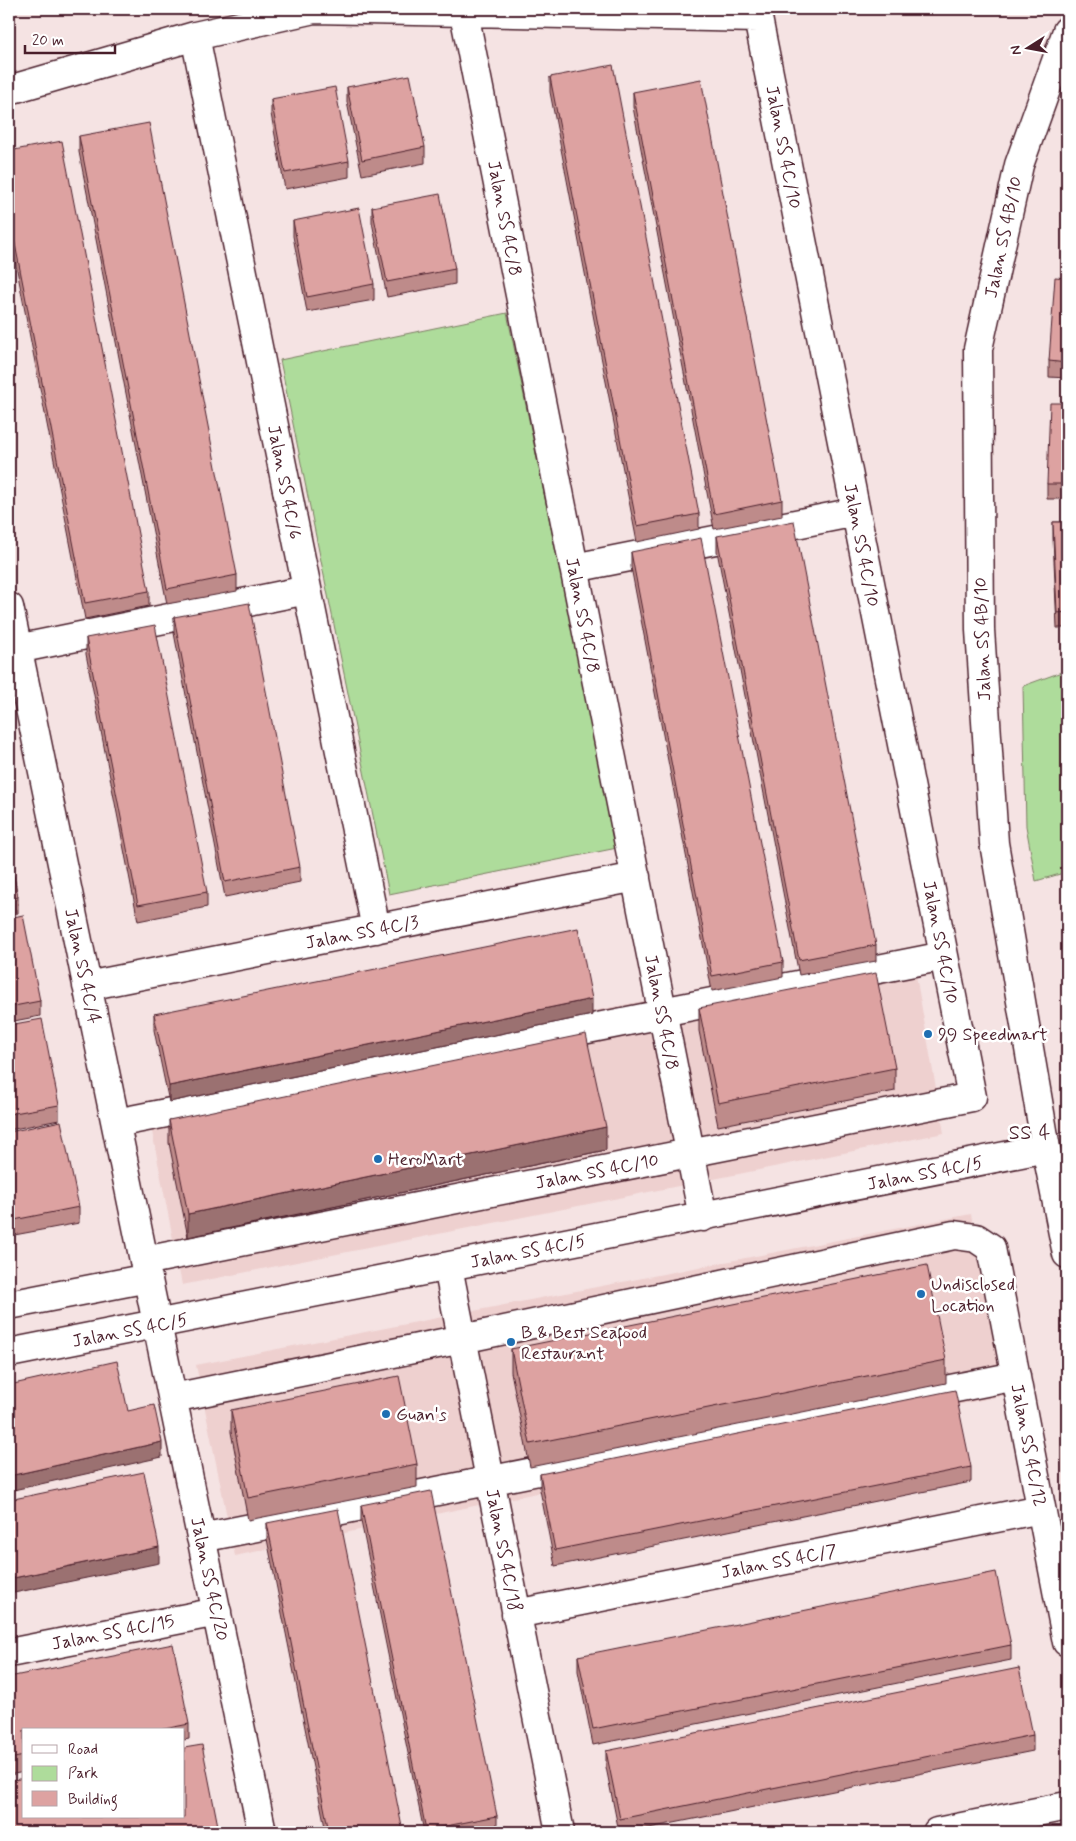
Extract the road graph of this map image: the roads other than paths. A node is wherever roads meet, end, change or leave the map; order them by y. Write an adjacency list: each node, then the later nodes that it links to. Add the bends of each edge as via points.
1 (464, 13): 3 (street, via 314,9); 5 (street, Jalan SS 4C/10, via 758,18); 6 (street, Jalan SS 4C/8)
2 (1067, 31): 16 (street, Jalan SS 4B/10, via 1019,165 978,349 980,630 994,843)
3 (195, 36): 4 (street); 7 (street, Jalan SS 4C/6)
4 (9, 90)
5 (856, 512): 6 (street); 12 (street, Jalan SS 4C/10)
6 (574, 568): 10 (street, Jalan SS 4C/8)
7 (307, 590): 9 (street); 11 (street, Jalan SS 4C/6)
8 (9, 607): 9 (street, Jalan SS 4C/4)
9 (17, 649): 13 (street, Jalan SS 4C/4)
10 (636, 877): 11 (street, Jalan SS 4C/3); 14 (street, Jalan SS 4C/8)
11 (376, 929): 13 (street, Jalan SS 4C/3)
12 (944, 956): 14 (street); 17 (street, Jalan SS 4C/10, via 972,1097)
13 (88, 986): 15 (street, Jalan SS 4C/4)
14 (662, 1013): 15 (street); 17 (street, Jalan SS 4C/8)
15 (116, 1123): 21 (street, Jalan SS 4C/4)
16 (1046, 1148): 18 (street, Jalan SS 4C/5); 19 (street, Jalan SS 4B/10)
17 (690, 1152): 18 (street, Jalan SS 4C/8); 21 (street, Jalan SS 4C/10)
18 (702, 1217): 20 (street, Jalan SS 4C/5)
19 (1067, 1254)
20 (448, 1267): 23 (street, Jalan SS 4C/5); 24 (street, Jalan SS 4C/18)
21 (146, 1269): 22 (street, Jalan SS 4C/10); 23 (street, Jalan SS 4C/4)
22 (9, 1305)
23 (157, 1325): 25 (street, Jalan SS 4C/5); 27 (street, Jalan SS 4C/20)
24 (462, 1339): 26 (street, Jalan SS 4C/12, via 954,1235 976,1238 991,1248); 27 (street); 28 (street, Jalan SS 4C/18)
25 (9, 1353)
26 (1016, 1376): 28 (street); 29 (street, Jalan SS 4C/12)
27 (173, 1398): 30 (street, Jalan SS 4C/20)
28 (490, 1480): 30 (street); 32 (street, Jalan SS 4C/18)
29 (1041, 1509): 32 (street, Jalan SS 4C/7); 33 (street, Jalan SS 4C/12)
30 (201, 1538): 31 (street, Jalan SS 4C/20)
31 (217, 1612): 34 (street, Jalan SS 4C/15); 36 (street, Jalan SS 4C/20)
32 (516, 1614): 37 (street, Jalan SS 4C/18)
33 (1067, 1642)
34 (9, 1653)
35 (1067, 1806): 38 (street)
36 (262, 1832)
37 (560, 1832)
38 (937, 1832)

